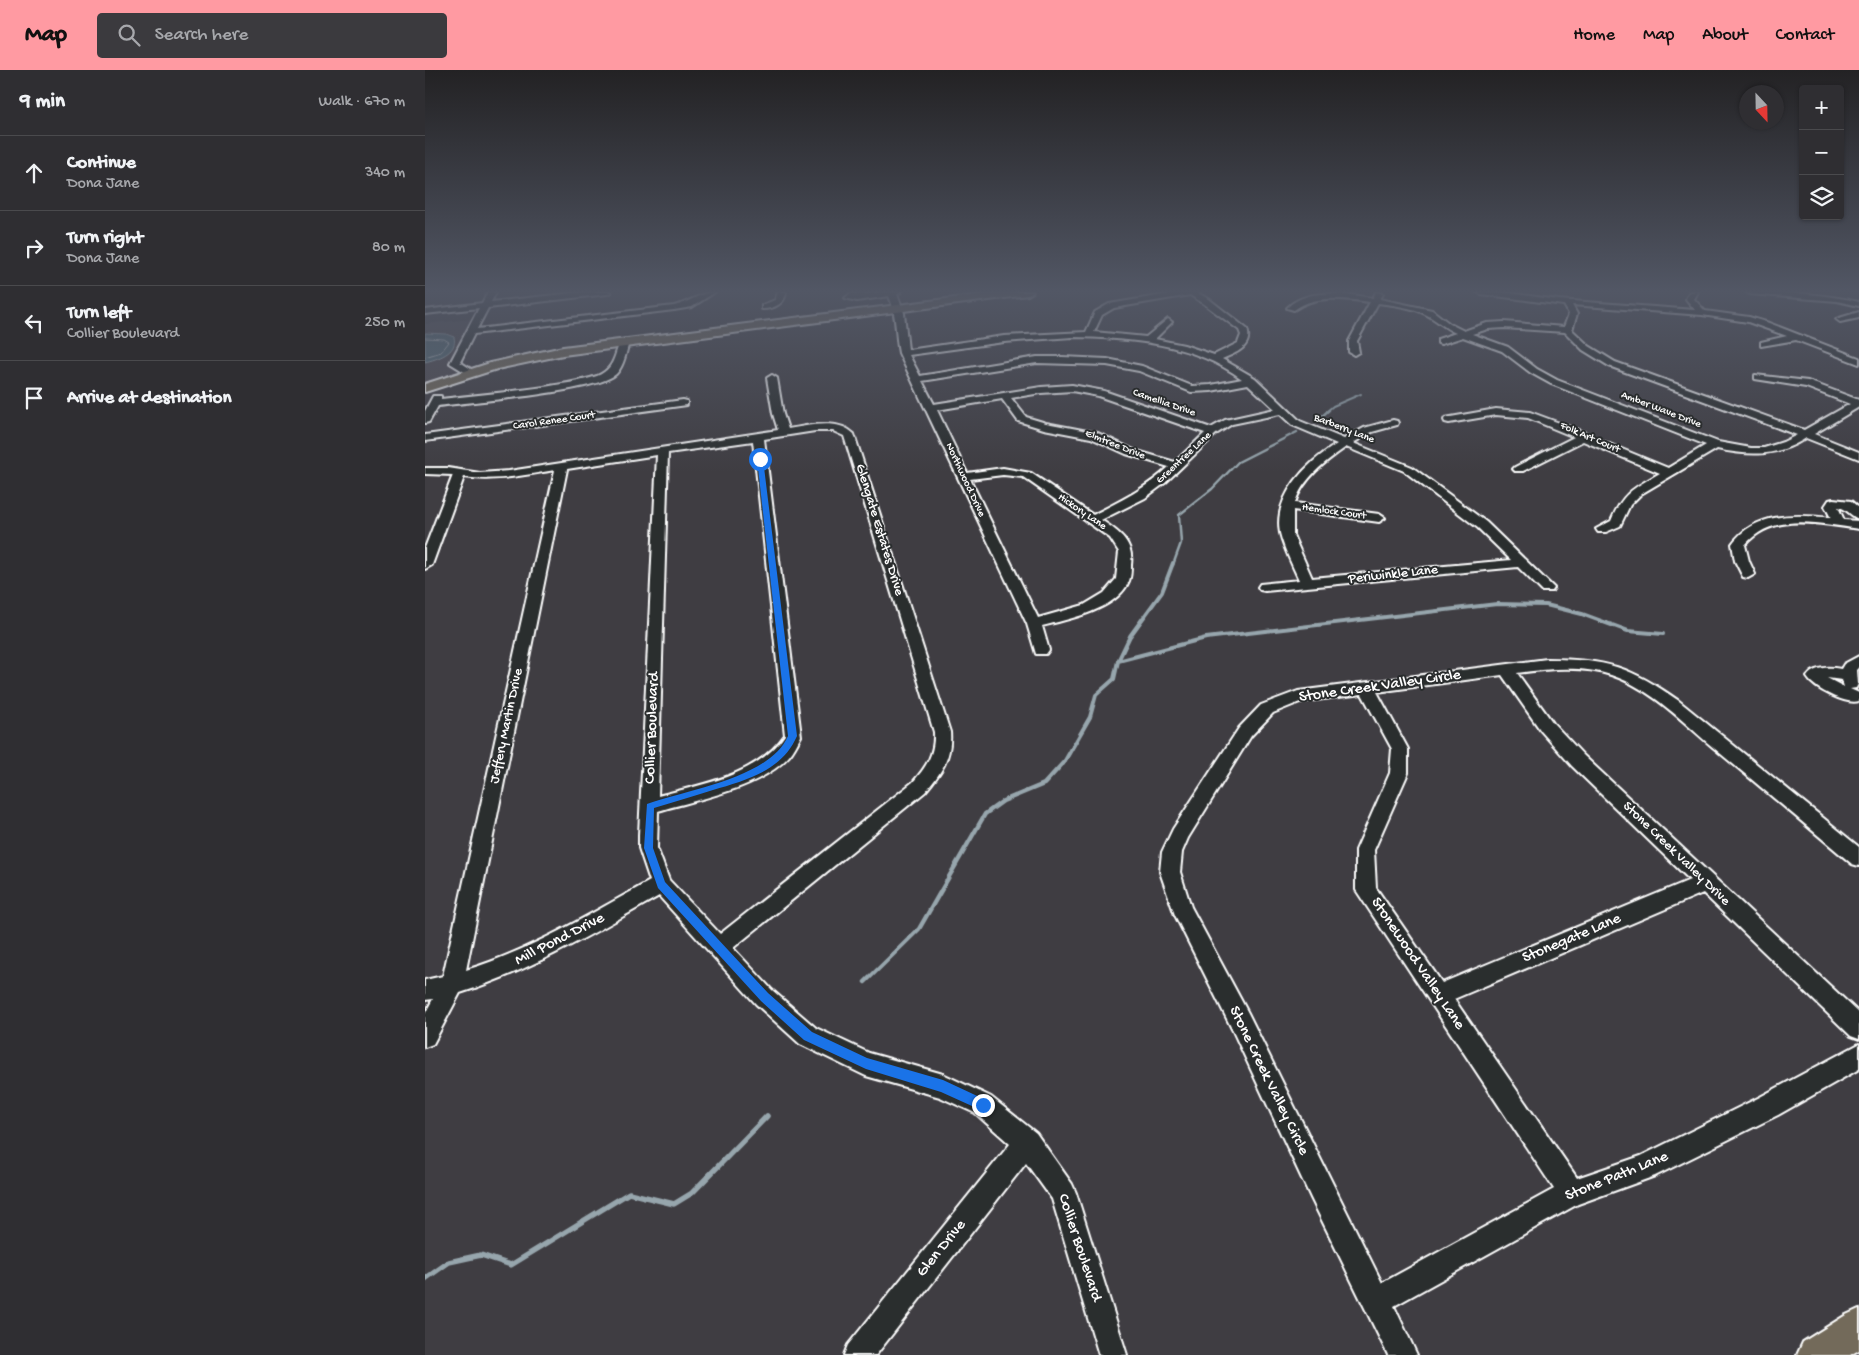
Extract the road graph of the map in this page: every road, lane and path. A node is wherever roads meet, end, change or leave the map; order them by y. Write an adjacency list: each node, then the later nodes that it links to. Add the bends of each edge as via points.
1 (460, 352): 13 (street, via 455,363)
2 (561, 352): 13 (main road)
3 (621, 352): 24 (street, via 612,372 598,380 435,401)
4 (911, 352): 10 (street, Barberry Lane)
5 (1193, 352): 11 (street, Barberry Lane)
6 (1228, 352): 11 (street)
7 (1509, 352): 34 (street, Amber Wave Drive, via 1554,382)
8 (1593, 352): 29 (street, via 1621,367)
9 (1836, 352): 12 (street)
10 (904, 353): 16 (street, Northwood Drive)
11 (1215, 358): 17 (street, Barberry Lane)
12 (1859, 361)
13 (471, 373): 18 (main road)
14 (1758, 377): 21 (street, via 1808,384)
15 (772, 378): 28 (street)
16 (917, 379): 17 (street, via 1037,360 1062,360 1107,362 1142,369 1191,389); 22 (street, Northwood Drive)
17 (1251, 380): 23 (street, Barberry Lane)
18 (425, 388)
19 (1004, 396): 22 (street, Camellia Drive); 27 (street, Camellia Drive, via 1058,388 1093,391); 38 (street, Elmtree Drive, via 1018,416 1028,421 1094,435 1130,452)
20 (683, 403): 32 (street, Carol Renee Court)
21 (1858, 403): 29 (street)
22 (931, 408): 43 (street, Northwood Drive)
23 (1281, 411): 27 (street, Greentree Lane, via 1240,418); 33 (street, Barberry Lane, via 1307,429)
24 (425, 420)
25 (1449, 420): 30 (street, Folk Art Court, via 1508,409)
26 (1393, 423): 33 (street, via 1360,434)
27 (1212, 432): 38 (street, Greentree Lane)
28 (784, 433): 31 (street, Glengate Estates Drive); 67 (street, Glengate Estates Drive, via 831,427 849,434 942,732 944,748 935,768 919,787)
29 (1806, 434): 34 (street, Amber Wave Drive, via 1785,448 1771,451); 36 (street)
30 (1585, 436): 39 (street); 41 (street, Folk Art Court)
31 (758, 437): 35 (street, Glengate Estates Drive); 63 (street, via 793,736 783,752 751,775)
32 (425, 438)
33 (1346, 444): 44 (street, via 1298,482); 50 (street, Barberry Lane, via 1408,469 1482,525)
34 (1715, 445): 41 (street)
35 (663, 451): 37 (street, Glengate Estates Drive); 63 (street, Collier Boulevard)
36 (1859, 456)
37 (562, 466): 42 (street, Glengate Estates Drive, via 509,474); 68 (street, Jeffery Martin Drive)
38 (1177, 466): 46 (street, Greentree Lane, via 1141,495)
39 (1519, 469)
40 (425, 471): 42 (street, Glengate Estates Drive)
41 (1668, 472): 48 (street, via 1637,491 1624,504 1616,523)
42 (459, 474): 51 (street)
43 (963, 477): 46 (street, Hickory Lane, via 995,472 1021,473); 56 (street, Northwood Drive)
44 (1289, 506): 45 (street, Hemlock Court); 53 (street, via 1285,530)
45 (1379, 518)
46 (1092, 520): 56 (street, Hickory Lane, via 1115,535 1126,552 1123,580 1109,596 1089,608)
47 (1852, 522): 49 (street); 52 (street, via 1784,519 1765,523 1750,531 1738,544 1741,561)
48 (1602, 529)
49 (1859, 537)
50 (1521, 563): 53 (street, Periwinkle Lane); 55 (street, Barberry Lane)
51 (425, 565)
52 (1748, 574)
53 (1307, 583): 54 (street, Periwinkle Lane)
54 (1265, 587)
55 (1547, 588)
56 (1033, 624): 57 (street, Northwood Drive)
57 (1041, 650)
58 (1859, 661): 60 (street, via 1849,668)
59 (1506, 670): 61 (street, Stone Creek Valley Circle); 64 (street, Stone Creek Valley Circle, via 1547,664 1577,664 1609,669 1644,685 1673,705); 65 (street, Stone Creek Valley Drive, via 1547,727 1578,762)
60 (1848, 675): 62 (street); 62 (street, via 1829,672 1815,677 1824,685)
61 (1367, 688): 70 (street, Stonewood Valley Lane, via 1401,749 1399,773 1365,850 1366,890); 76 (street, Stone Creek Valley Circle, via 1299,696 1267,709 1245,732 1180,834 1172,852 1170,872 1182,909)
62 (1856, 700)
63 (650, 806): 66 (street, Collier Boulevard, via 648,848)
64 (1859, 858)
65 (1705, 883): 70 (street, Stonegate Lane); 71 (street, Stone Creek Valley Drive)
66 (661, 885): 67 (street, Collier Boulevard); 68 (street, Mill Pond Drive, via 547,950)
67 (719, 947): 74 (street, Collier Boulevard, via 765,997 808,1036 866,1064 943,1086 983,1105)
68 (452, 986): 69 (street, Mill Pond Drive); 72 (street, Jeffery Martin Drive)
69 (425, 990)
70 (1439, 995): 75 (street, Stonewood Valley Lane, via 1500,1090)
71 (1859, 1028)
72 (425, 1036)
73 (1859, 1056): 75 (street, Stone Path Lane, via 1769,1106 1646,1167)
74 (1027, 1142): 78 (street, Glen Drive); 79 (street, Collier Boulevard, via 1063,1193)
75 (1573, 1193): 76 (street, Stone Path Lane)
76 (1376, 1301): 80 (street, Stone Creek Valley Circle)
77 (1859, 1328): 81 (main road)
78 (860, 1353)
79 (1113, 1355)
80 (1403, 1355)
81 (1817, 1355)

